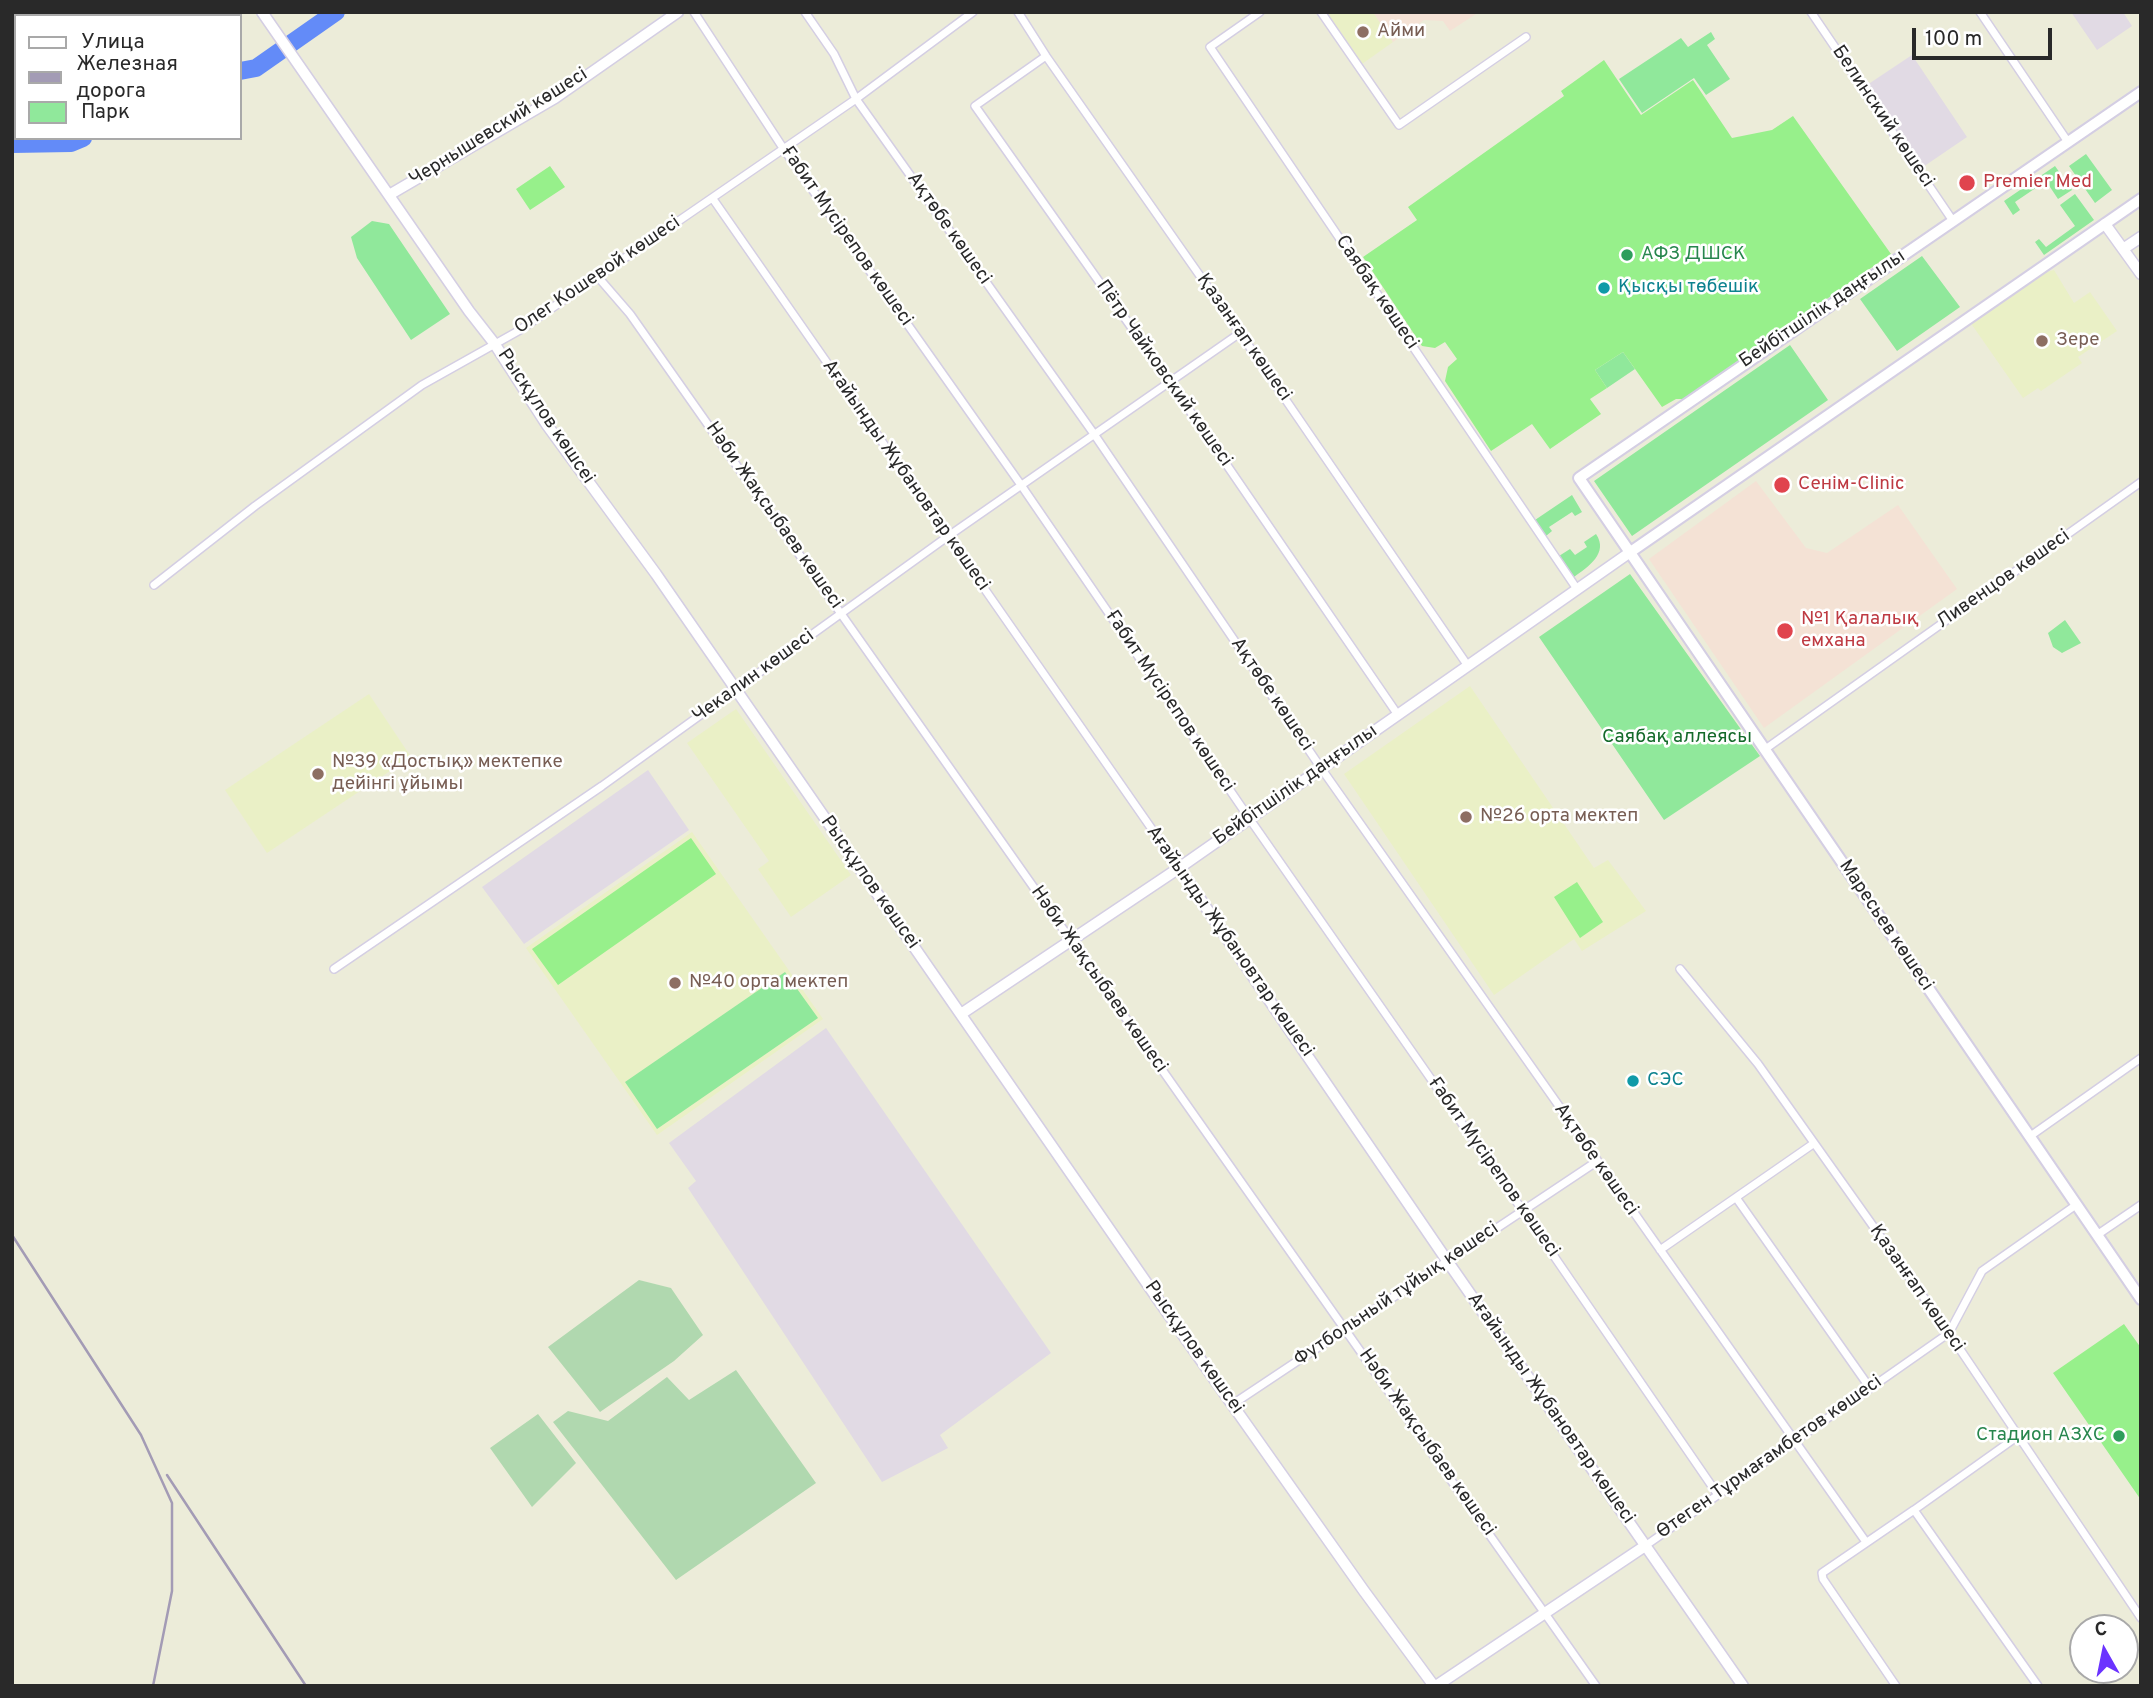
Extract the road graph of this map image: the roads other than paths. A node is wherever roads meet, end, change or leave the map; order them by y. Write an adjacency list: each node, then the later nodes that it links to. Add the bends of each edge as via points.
1 (678, 12): 17 (street, Чернышевский көшесі, via 555,98)
2 (694, 12): 16 (street, Ғабит Мүсірепов көшесі)
3 (805, 12): 14 (street, Ақтөбе көшесі, via 834,54)
4 (972, 12): 14 (street, Олег Кошевой көшесі)
5 (1018, 12): 12 (street, Қазанғап көшесі)
6 (1260, 12): 35 (street, Саябақ көшесі, via 1210,47)
7 (1321, 12): 11 (street, via 1399,125)
8 (1811, 12): 20 (street, Белинский көшесі)
9 (1980, 12): 15 (street)
10 (263, 13): 17 (street, Рысқұлов көшсеі)
11 (1526, 37)
12 (1046, 56): 26 (street, Қазанғап көшесі); 28 (street, Пётр Чайковский көшесі, via 975,106)
13 (2141, 92): 15 (main road, Бейбітшілік даңғылы)
14 (856, 99): 16 (street, Олег Кошевой көшесі); 29 (street, Ақтөбе көшесі)
15 (2068, 142): 20 (main road, Бейбітшілік даңғылы)
16 (783, 148): 18 (street, Олег Кошевой көшесі); 31 (street, Ғабит Мүсірепов көшесі)
17 (389, 195): 27 (street, Рысқұлов көшсеі)
18 (713, 199): 25 (street, Олег Кошевой көшесі); 32 (street, Ағайынды Жұбановтар көшесі)
19 (2140, 202): 21 (main road, Бейбітшілік даңғылы)
20 (1954, 221): 33 (main road, Бейбітшілік даңғылы, via 1579,478)
21 (2105, 224): 23 (street); 33 (main road, Бейбітшілік даңғылы)
22 (2141, 237): 23 (street)
23 (2123, 249): 24 (street)
24 (2141, 274)
25 (598, 277): 27 (street, Олег Кошевой көшесі); 36 (street, Нәби Жақсыбаев көшесі, via 630,314)
26 (1240, 333): 28 (street, Чекалин көшесі); 37 (street, Қазанғап көшесі)
27 (494, 343): 34 (street, Олег Кошевой көшесі, via 422,385); 38 (street, Рысқұлов көшсеі)
28 (1170, 382): 29 (street, Чекалин көшесі); 39 (street, Пётр Чайковский көшесі)
29 (1094, 434): 31 (street, Чекалин көшесі); 41 (street, Ақтөбе көшесі)
30 (2141, 482): 40 (street, Ливенцов көшесі)
31 (1021, 485): 32 (street, Чекалин көшесі); 42 (street, Ғабит Мүсірепов көшесі)
32 (947, 537): 36 (street, Чекалин көшесі); 43 (street, Ағайынды Жұбановтар көшесі)
33 (1629, 553): 35 (street, Бейбітшілік даңғылы); 40 (main road, Маресьев көшесі)
34 (154, 585)
35 (1577, 589): 37 (street, Бейбітшілік даңғылы)
36 (841, 613): 38 (street, Чекалин көшесі); 44 (street, Нәби Жақсыбаев көшесі)
37 (1468, 666): 39 (street, Бейбітшілік даңғылы)
38 (735, 691): 45 (street, Чекалин көшесі); 47 (street, Рысқұлов көшсеі)
39 (1398, 715): 41 (street, Бейбітшілік даңғылы)
40 (1764, 750): 49 (main road, Маресьев көшесі)
41 (1321, 768): 42 (street, Бейбітшілік даңғылы); 51 (street, Ақтөбе көшесі)
42 (1249, 818): 43 (street, Бейбітшілік даңғылы); 55 (street, Ғабит Мүсірепов көшесі)
43 (1178, 868): 44 (street, Бейбітшілік даңғылы); 58 (street, Ағайынды Жұбановтар көшесі)
44 (1070, 941): 47 (street, Бейбітшілік даңғылы); 60 (street, Нәби Жақсыбаев көшесі)
45 (334, 969)
46 (1680, 970): 50 (street, Қазанғап көшесі, via 1758,1064)
47 (961, 1014): 63 (street, Рысқұлов көшсеі)
48 (2141, 1058): 49 (street)
49 (2029, 1137): 53 (main road, Маресьев көшесі)
50 (1814, 1144): 52 (street); 61 (street, Қазанғап көшесі)
51 (1596, 1162): 55 (street, Футбольный тұйық көшесі); 57 (street, Ақтөбе көшесі)
52 (1737, 1199): 57 (street); 62 (street)
53 (2076, 1205): 56 (main road, Маресьев көшесі); 61 (street, Өтеген Тұрмағамбетов көшесі, via 1982,1271)
54 (2141, 1205): 56 (street)
55 (1523, 1211): 58 (street, Футбольный тұйық көшесі); 66 (street, Ғабит Мүсірепов көшесі)
56 (2097, 1235): 59 (main road, Маресьев көшесі)
57 (1660, 1250): 65 (street, Ақтөбе көшесі)
58 (1448, 1262): 60 (street, Футбольный тұйық көшесі); 69 (street, Ағайынды Жұбановтар көшесі)
59 (2141, 1299)
60 (1345, 1330): 63 (street, Футбольный тұйық көшесі); 70 (street, Нәби Жақсыбаев көшесі)
61 (1949, 1334): 62 (street, Өтеген Тұрмағамбетов көшесі); 64 (street, Қазанғап көшесі)
62 (1870, 1388): 65 (street, Өтеген Тұрмағамбетов көшесі)
63 (1233, 1404): 72 (street, Рысқұлов көшсеі)
64 (2018, 1436): 67 (street); 71 (street, Қазанғап көшесі)
65 (1793, 1442): 66 (street, Өтеген Тұрмағамбетов көшесі); 68 (street, Ақтөбе көшесі)
66 (1718, 1494): 69 (street, Өтеген Тұрмағамбетов көшесі)
67 (1914, 1510): 68 (street); 76 (street)
68 (1866, 1542): 75 (street, via 1822,1576)
69 (1645, 1546): 70 (street, Өтеген Тұрмағамбетов көшесі); 74 (street, Ағайынды Жұбановтар көшесі)
70 (1547, 1614): 72 (street, Өтеген Тұрмағамбетов көшесі); 73 (street, Нәби Жақсыбаев көшесі)
71 (2141, 1618)
72 (1435, 1686)
73 (1596, 1686)
74 (1743, 1686)
75 (1896, 1686)
76 (2038, 1686)

